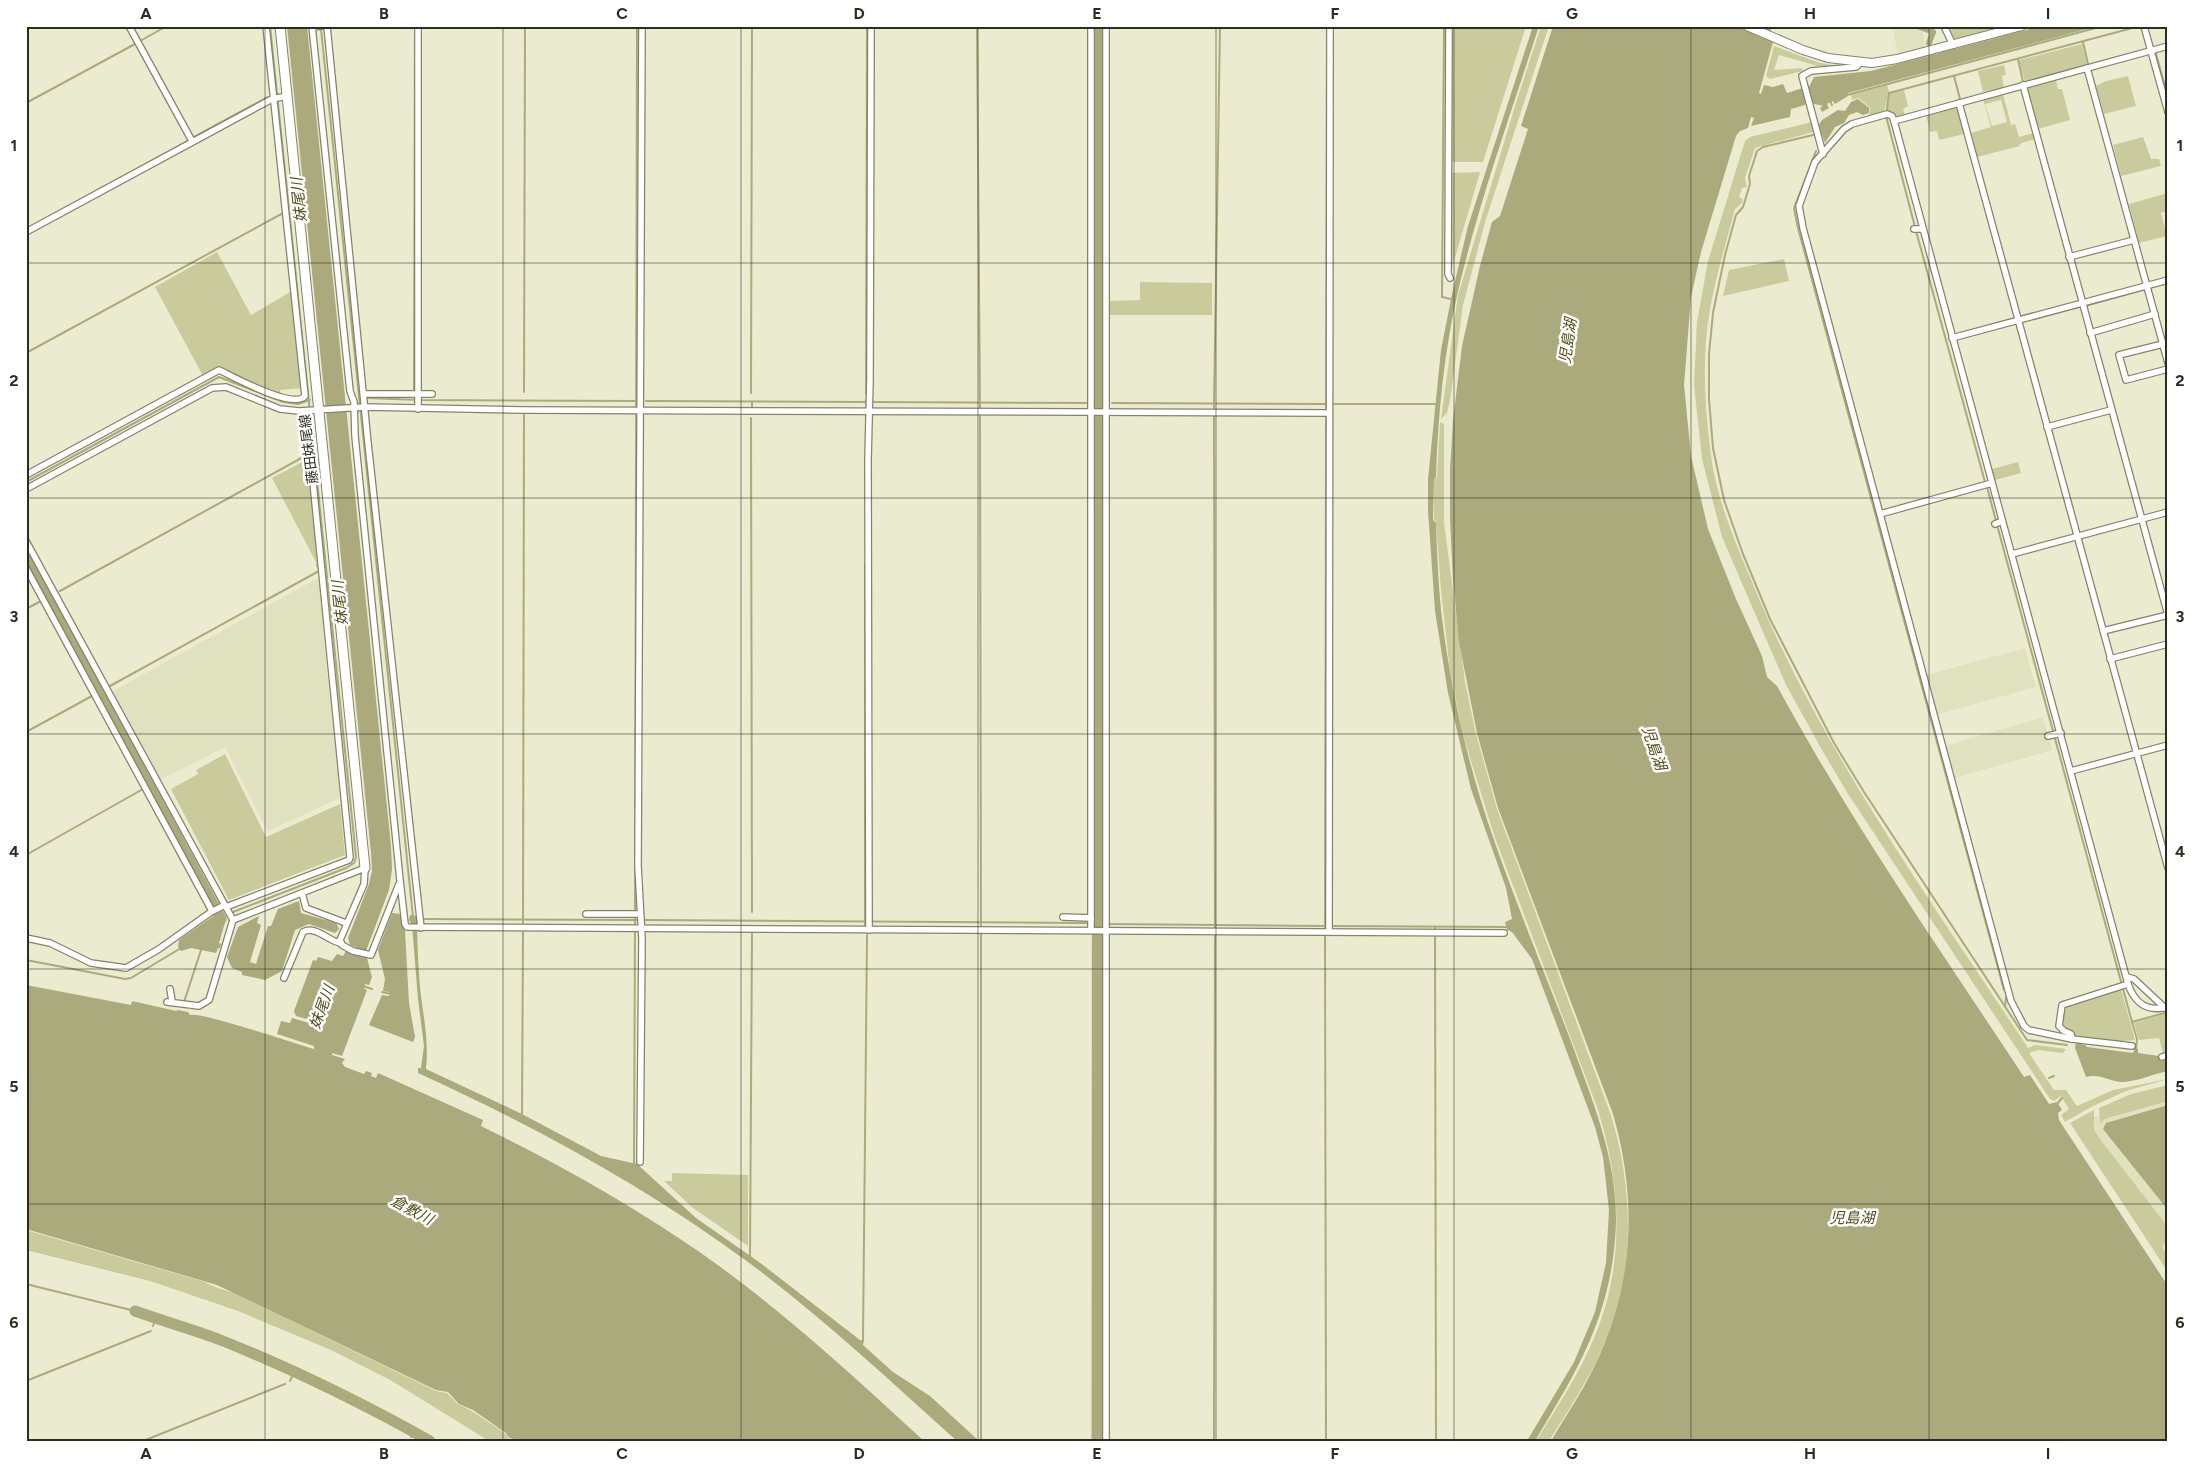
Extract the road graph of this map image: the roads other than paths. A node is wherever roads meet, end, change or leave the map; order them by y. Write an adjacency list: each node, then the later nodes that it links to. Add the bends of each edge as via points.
1 (129, 26): 27 (street)
2 (266, 26): 23 (street)
3 (280, 26): 23 (main road, 藤田妹尾線)
4 (327, 26): 43 (street)
5 (418, 26): 46 (street)
6 (642, 26): 51 (street)
7 (871, 26): 47 (street)
8 (1091, 26): 48 (street)
9 (1106, 26): 54 (street)
10 (1330, 26): 50 (street)
11 (1449, 26): 32 (street)
12 (1747, 26): 20 (street, via 1828,58)
13 (1944, 26): 17 (street)
14 (2022, 26): 17 (street)
15 (2144, 26): 19 (street)
16 (316, 27): 49 (street, via 350,391)
17 (1953, 45): 20 (street, via 1897,59)
18 (2168, 46): 19 (street)
19 (2151, 50): 21 (street); 25 (street)
20 (1860, 63): 28 (street, via 1802,76)
21 (2088, 68): 22 (street); 30 (street)
22 (2023, 85): 24 (street); 31 (street)
23 (279, 97): 27 (street); 45 (street, via 285,212 305,396 291,400); 53 (main road, 藤田妹尾線)
24 (1959, 103): 26 (street); 37 (street)
25 (2168, 112)
26 (1894, 121): 28 (street, via 1892,116 1885,114 1852,124); 39 (street, via 1919,229)
27 (192, 142): 29 (street)
28 (1822, 154): 61 (street, via 1815,162 1799,206)
29 (26, 232)
30 (2134, 240): 31 (street); 34 (street)
31 (2071, 257): 35 (street)
32 (1450, 278)
33 (2168, 280): 34 (street)
34 (2147, 285): 35 (street); 36 (street)
35 (2082, 304): 37 (street); 38 (street)
36 (2154, 314): 38 (street); 40 (street)
37 (2018, 320): 39 (street); 56 (street)
38 (2090, 332): 52 (street)
39 (1952, 338): 58 (street)
40 (2163, 344): 41 (street); 42 (street, via 2119,355 2126,380)
41 (2168, 363)
42 (2168, 370)
43 (364, 394): 46 (street); 49 (street)
44 (432, 394): 46 (street)
45 (270, 398): 53 (street, via 285,410); 55 (street, via 217,386); 55 (street, via 219,370)
46 (417, 399): 49 (street); 51 (street)
47 (868, 407): 48 (street); 51 (street); 90 (street)
48 (1091, 407): 54 (street); 91 (street)
49 (358, 408): 53 (street); 80 (street, via 356,445); 89 (street)
50 (1328, 409): 54 (street); 94 (street)
51 (638, 410): 85 (street)
52 (2111, 410): 56 (street); 62 (street)
53 (314, 411): 69 (main road, 藤田妹尾線); 69 (street, via 310,455 322,571)
54 (1105, 412): 92 (street)
55 (150, 414): 57 (street); 59 (street)
56 (2047, 427): 63 (street)
57 (26, 475)
58 (1988, 484): 61 (street); 65 (street)
59 (26, 490)
60 (2168, 512): 62 (street)
61 (1880, 514): 103 (street, via 2011,1001 2029,1030)
62 (2142, 519): 63 (street); 68 (street)
63 (2077, 536): 65 (street); 70 (street)
64 (26, 541): 67 (street)
65 (2012, 554): 77 (street, via 2055,735)
66 (26, 568): 67 (street)
67 (50, 600): 73 (street); 83 (street)
68 (2168, 615): 70 (street)
69 (333, 626): 78 (main road, 藤田妹尾線); 82 (street, via 349,860)
70 (2103, 631): 72 (street)
71 (2168, 644): 72 (street)
72 (2110, 659): 76 (street)
73 (106, 692): 74 (street); 82 (street)
74 (98, 696)
75 (2168, 745): 76 (street)
76 (2136, 753): 77 (street); 79 (street)
77 (2071, 771): 98 (street)
78 (365, 868): 81 (street); 88 (street, via 364,884)
79 (2168, 868)
80 (400, 880): 89 (street, via 405,924); 97 (street, via 374,952 371,955 353,951)
81 (302, 893): 87 (street); 88 (street, via 306,908)
82 (224, 906): 83 (street); 87 (street)
83 (213, 911): 96 (street, via 159,949 124,968 92,963 50,944)
84 (586, 914): 85 (street)
85 (637, 915): 93 (street)
86 (1064, 917): 91 (street)
87 (233, 920): 101 (street, via 212,996 199,1006 172,1002)
88 (346, 924): 97 (street)
89 (418, 925): 93 (street)
90 (869, 925): 91 (street, via 981,931); 93 (street, via 752,930)
91 (1091, 925): 92 (street)
92 (1105, 927): 94 (street, via 1214,932); 106 (street)
93 (638, 928): 105 (street)
94 (1328, 929): 95 (street)
95 (1504, 933)
96 (26, 938)
97 (341, 943): 99 (street, via 312,930 303,932)
98 (2127, 977): 100 (street); 102 (street, via 2134,979)
99 (284, 978)
100 (2125, 985): 102 (street, via 2137,1001 2153,1009); 103 (street, via 2062,1005 2059,1026 2071,1034)
101 (170, 989)
102 (2166, 1008)
103 (2072, 1039): 104 (street)
104 (2132, 1046)
105 (640, 1162)
106 (1106, 1441)

